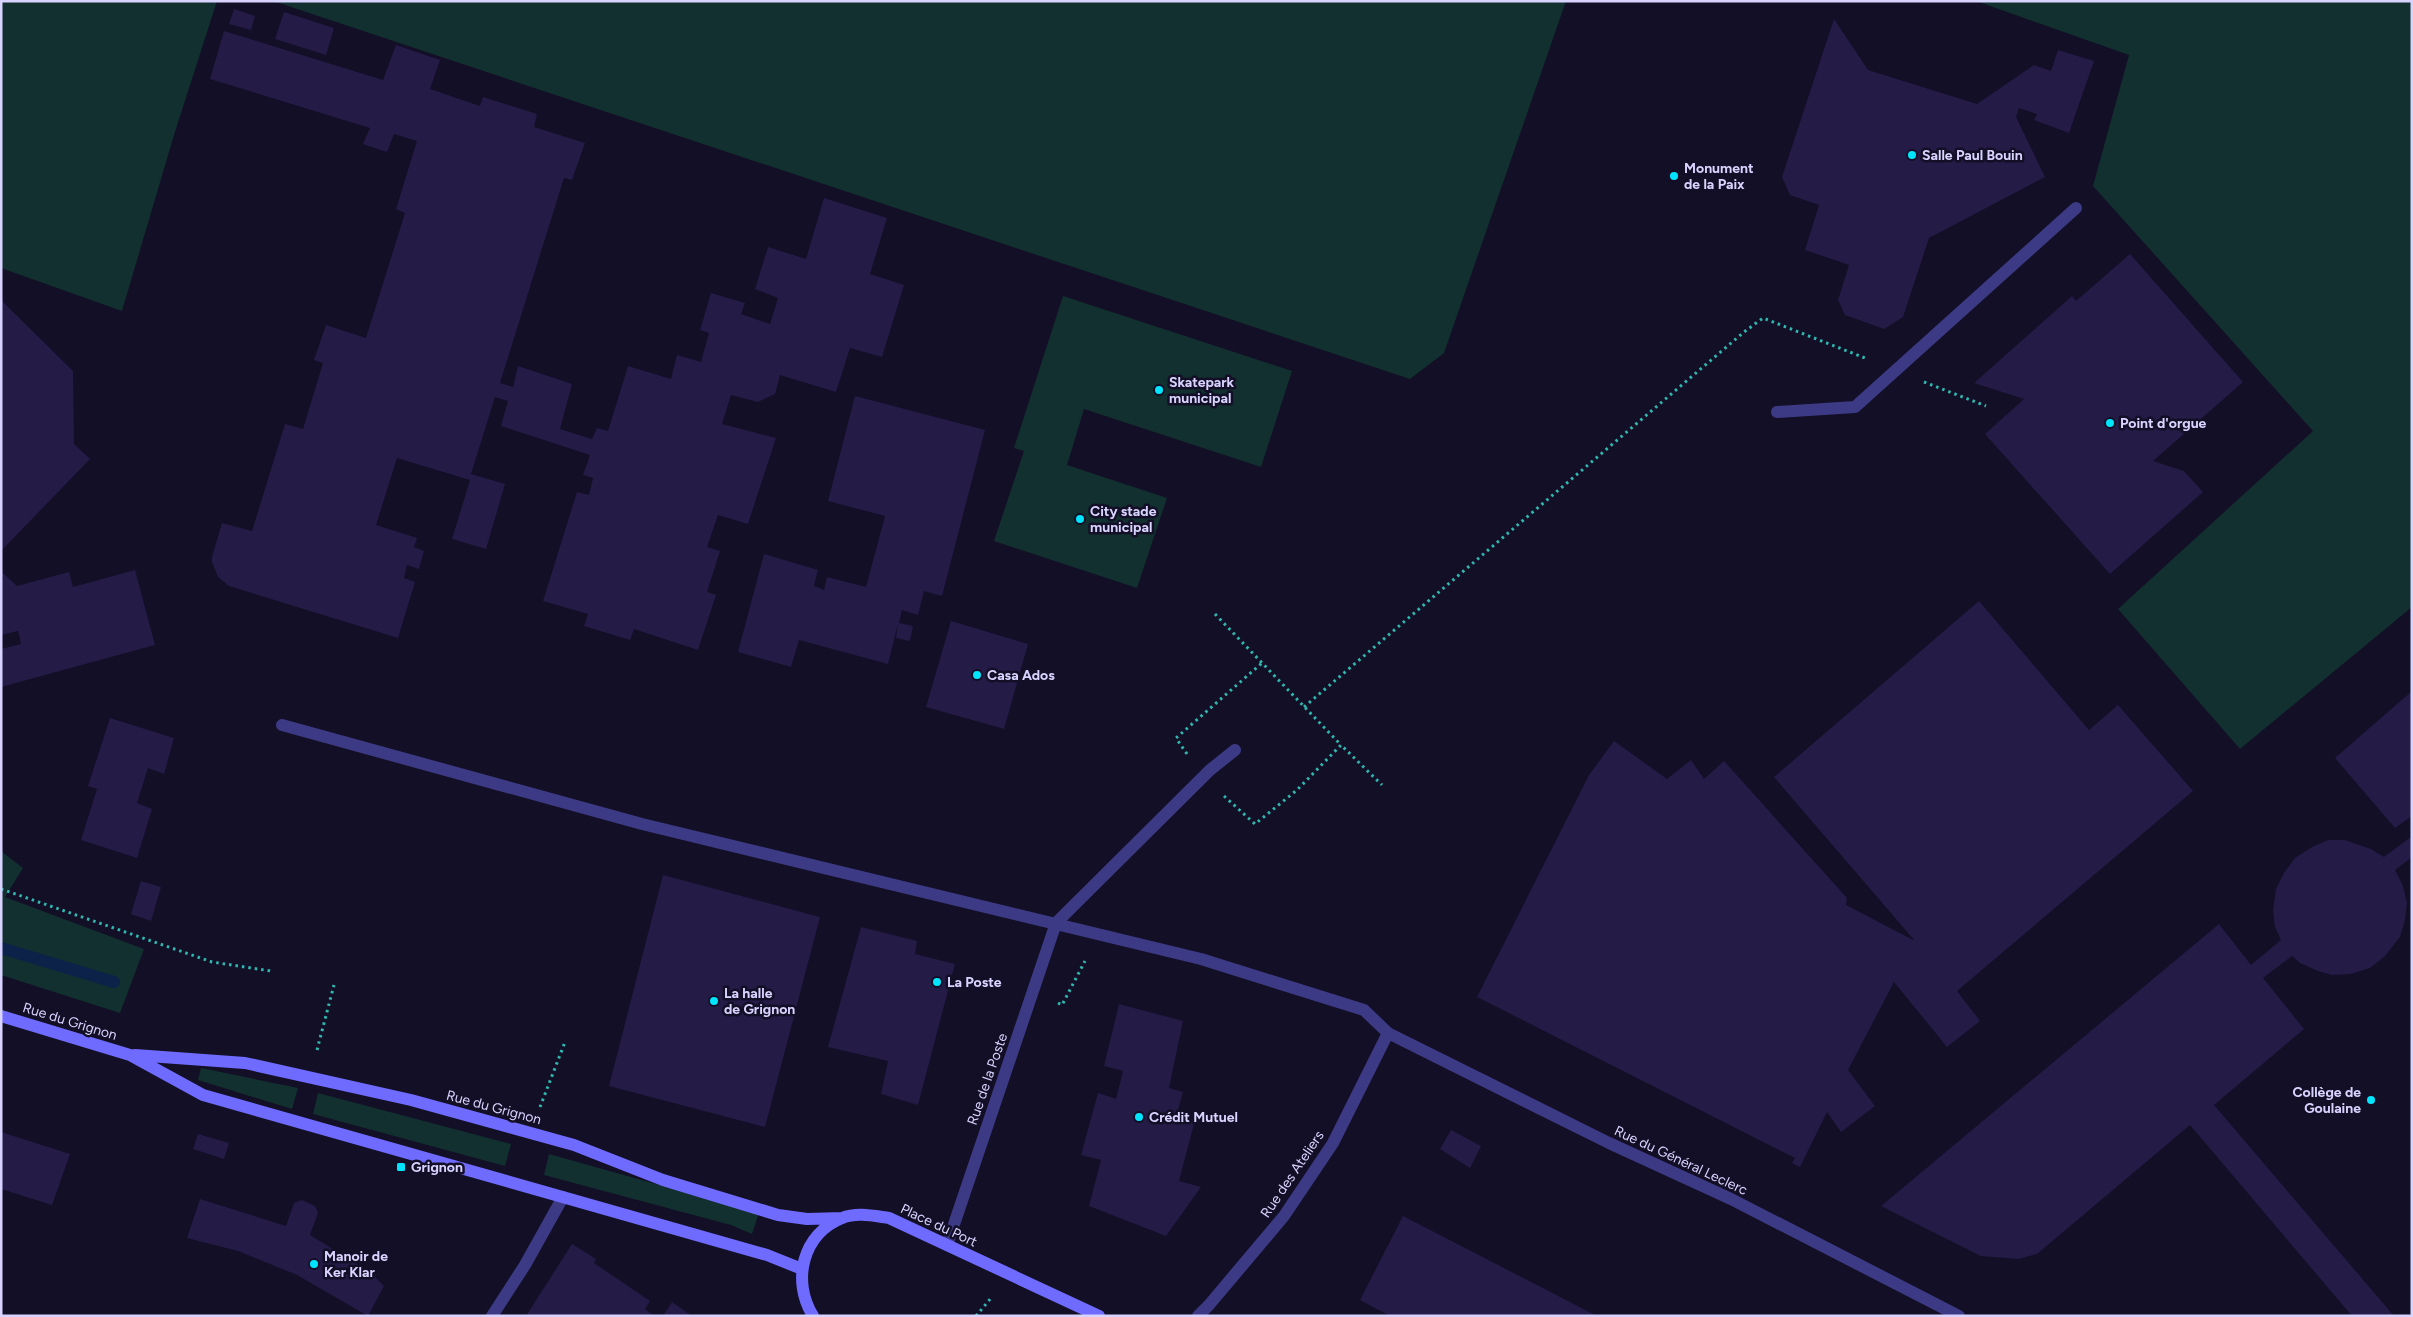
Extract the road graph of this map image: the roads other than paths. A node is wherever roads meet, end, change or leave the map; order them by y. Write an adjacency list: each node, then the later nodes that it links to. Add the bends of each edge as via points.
1 (2076, 208): 2 (street, via 1855,407)
2 (1777, 412)
3 (282, 725): 5 (street, Rue du Général Leclerc, via 642,824)
4 (1235, 750): 5 (street, via 1210,770)
5 (1056, 923): 7 (street, Rue du Général Leclerc, via 1201,959 1364,1010); 11 (street, Rue de la Poste)
6 (1, 1016): 8 (street, Rue du Grignon)
7 (1388, 1033): 16 (street, Rue des Ateliers, via 1332,1143 1284,1216); 17 (street, Rue du Général Leclerc, via 1609,1143 1731,1199)
8 (130, 1055): 9 (street, Rue du Grignon, via 203,1095); 10 (street, Rue du Grignon, via 245,1063 410,1100 574,1144 663,1180 778,1215 807,1219)
9 (563, 1197): 12 (street, Rue du Grignon, via 768,1255); 13 (street)
10 (843, 1218): 11 (street, Place du Port, via 865,1215 889,1218); 12 (street, Place du Port, via 818,1233 806,1252)
11 (947, 1245): 15 (street, Place du Port)
12 (802, 1269): 14 (street, Place du Port, via 804,1292)
13 (492, 1316)
14 (813, 1316)
15 (1099, 1316)
16 (1198, 1316)
17 (1960, 1316)

